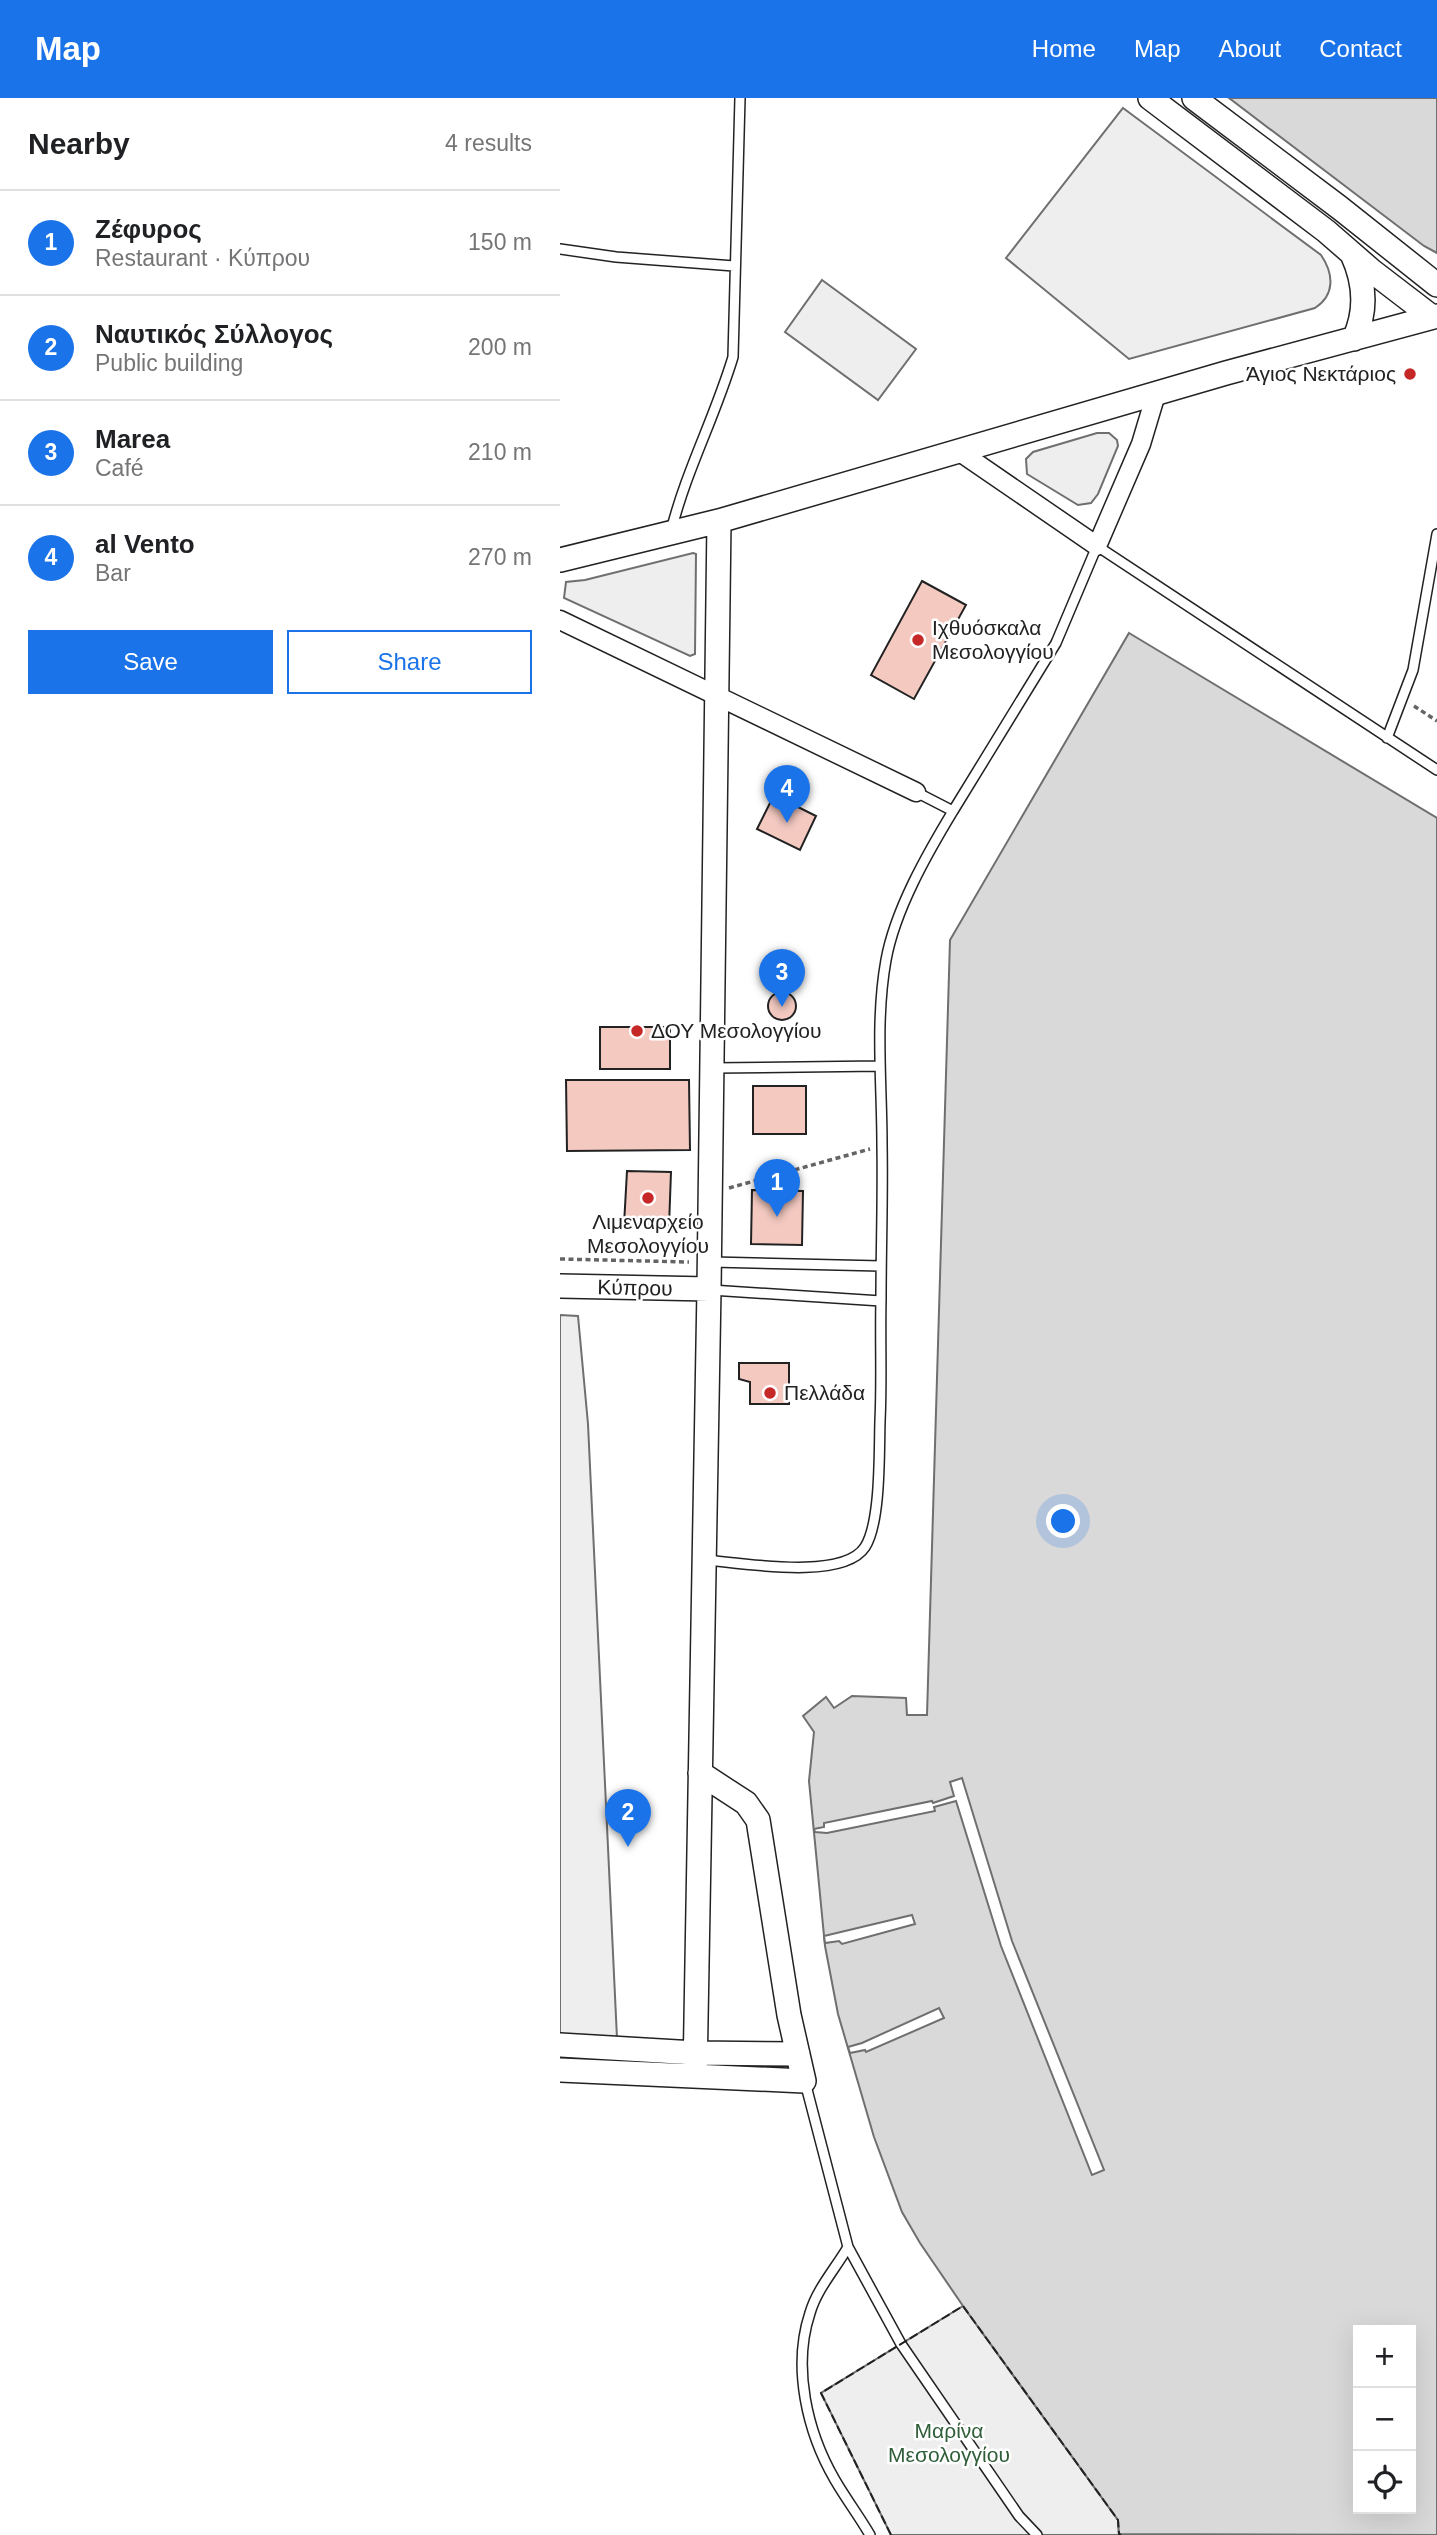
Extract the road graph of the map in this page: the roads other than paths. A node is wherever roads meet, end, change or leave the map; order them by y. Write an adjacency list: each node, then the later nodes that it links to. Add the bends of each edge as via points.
1 (740, 98): 6 (lane)
2 (1150, 98): 5 (street)
3 (1195, 98): 7 (street)
4 (560, 249): 6 (lane)
5 (1352, 254): 8 (street); 9 (street, via 1363,299 1362,322)
6 (734, 266): 13 (lane, via 733,358 686,479)
7 (1437, 285)
8 (1435, 319): 9 (street)
9 (1354, 339): 10 (street)
10 (1156, 394): 11 (street); 15 (street, via 1141,444)
11 (960, 452): 12 (street); 15 (street)
12 (719, 521): 13 (street); 18 (street)
13 (671, 533): 16 (street)
14 (1437, 534): 19 (lane, via 1421,631 1403,700)
15 (1097, 546): 19 (lane); 22 (lane, via 1056,643)
16 (560, 560)
17 (560, 620): 18 (street)
18 (718, 695): 21 (street); 24 (street)
19 (1387, 738): 20 (lane)
20 (1437, 770)
21 (916, 792): 22 (lane)
22 (953, 811): 23 (lane, via 892,936 883,987)
23 (880, 1066): 24 (lane); 26 (lane)
24 (712, 1068): 25 (street)
25 (709, 1262): 26 (lane); 28 (street)
26 (881, 1266): 29 (lane)
27 (560, 1286): 28 (street, Κύπρου)
28 (709, 1289): 29 (lane); 30 (street)
29 (881, 1301): 30 (lane, via 878,1471 874,1520 864,1547 851,1559 829,1566)
30 (704, 1559): 31 (street)
31 (701, 1773): 33 (street, via 746,1802 758,1820); 34 (street)
32 (560, 2045): 34 (street)
33 (797, 2054): 34 (street); 36 (street)
34 (695, 2065): 35 (street); 36 (street)
35 (560, 2070)
36 (804, 2081): 37 (lane)
37 (848, 2247): 38 (lane, via 810,2313 802,2357 804,2391 812,2426 834,2478); 39 (lane, via 901,2344 1019,2516)
38 (870, 2535)
39 (1037, 2535)

